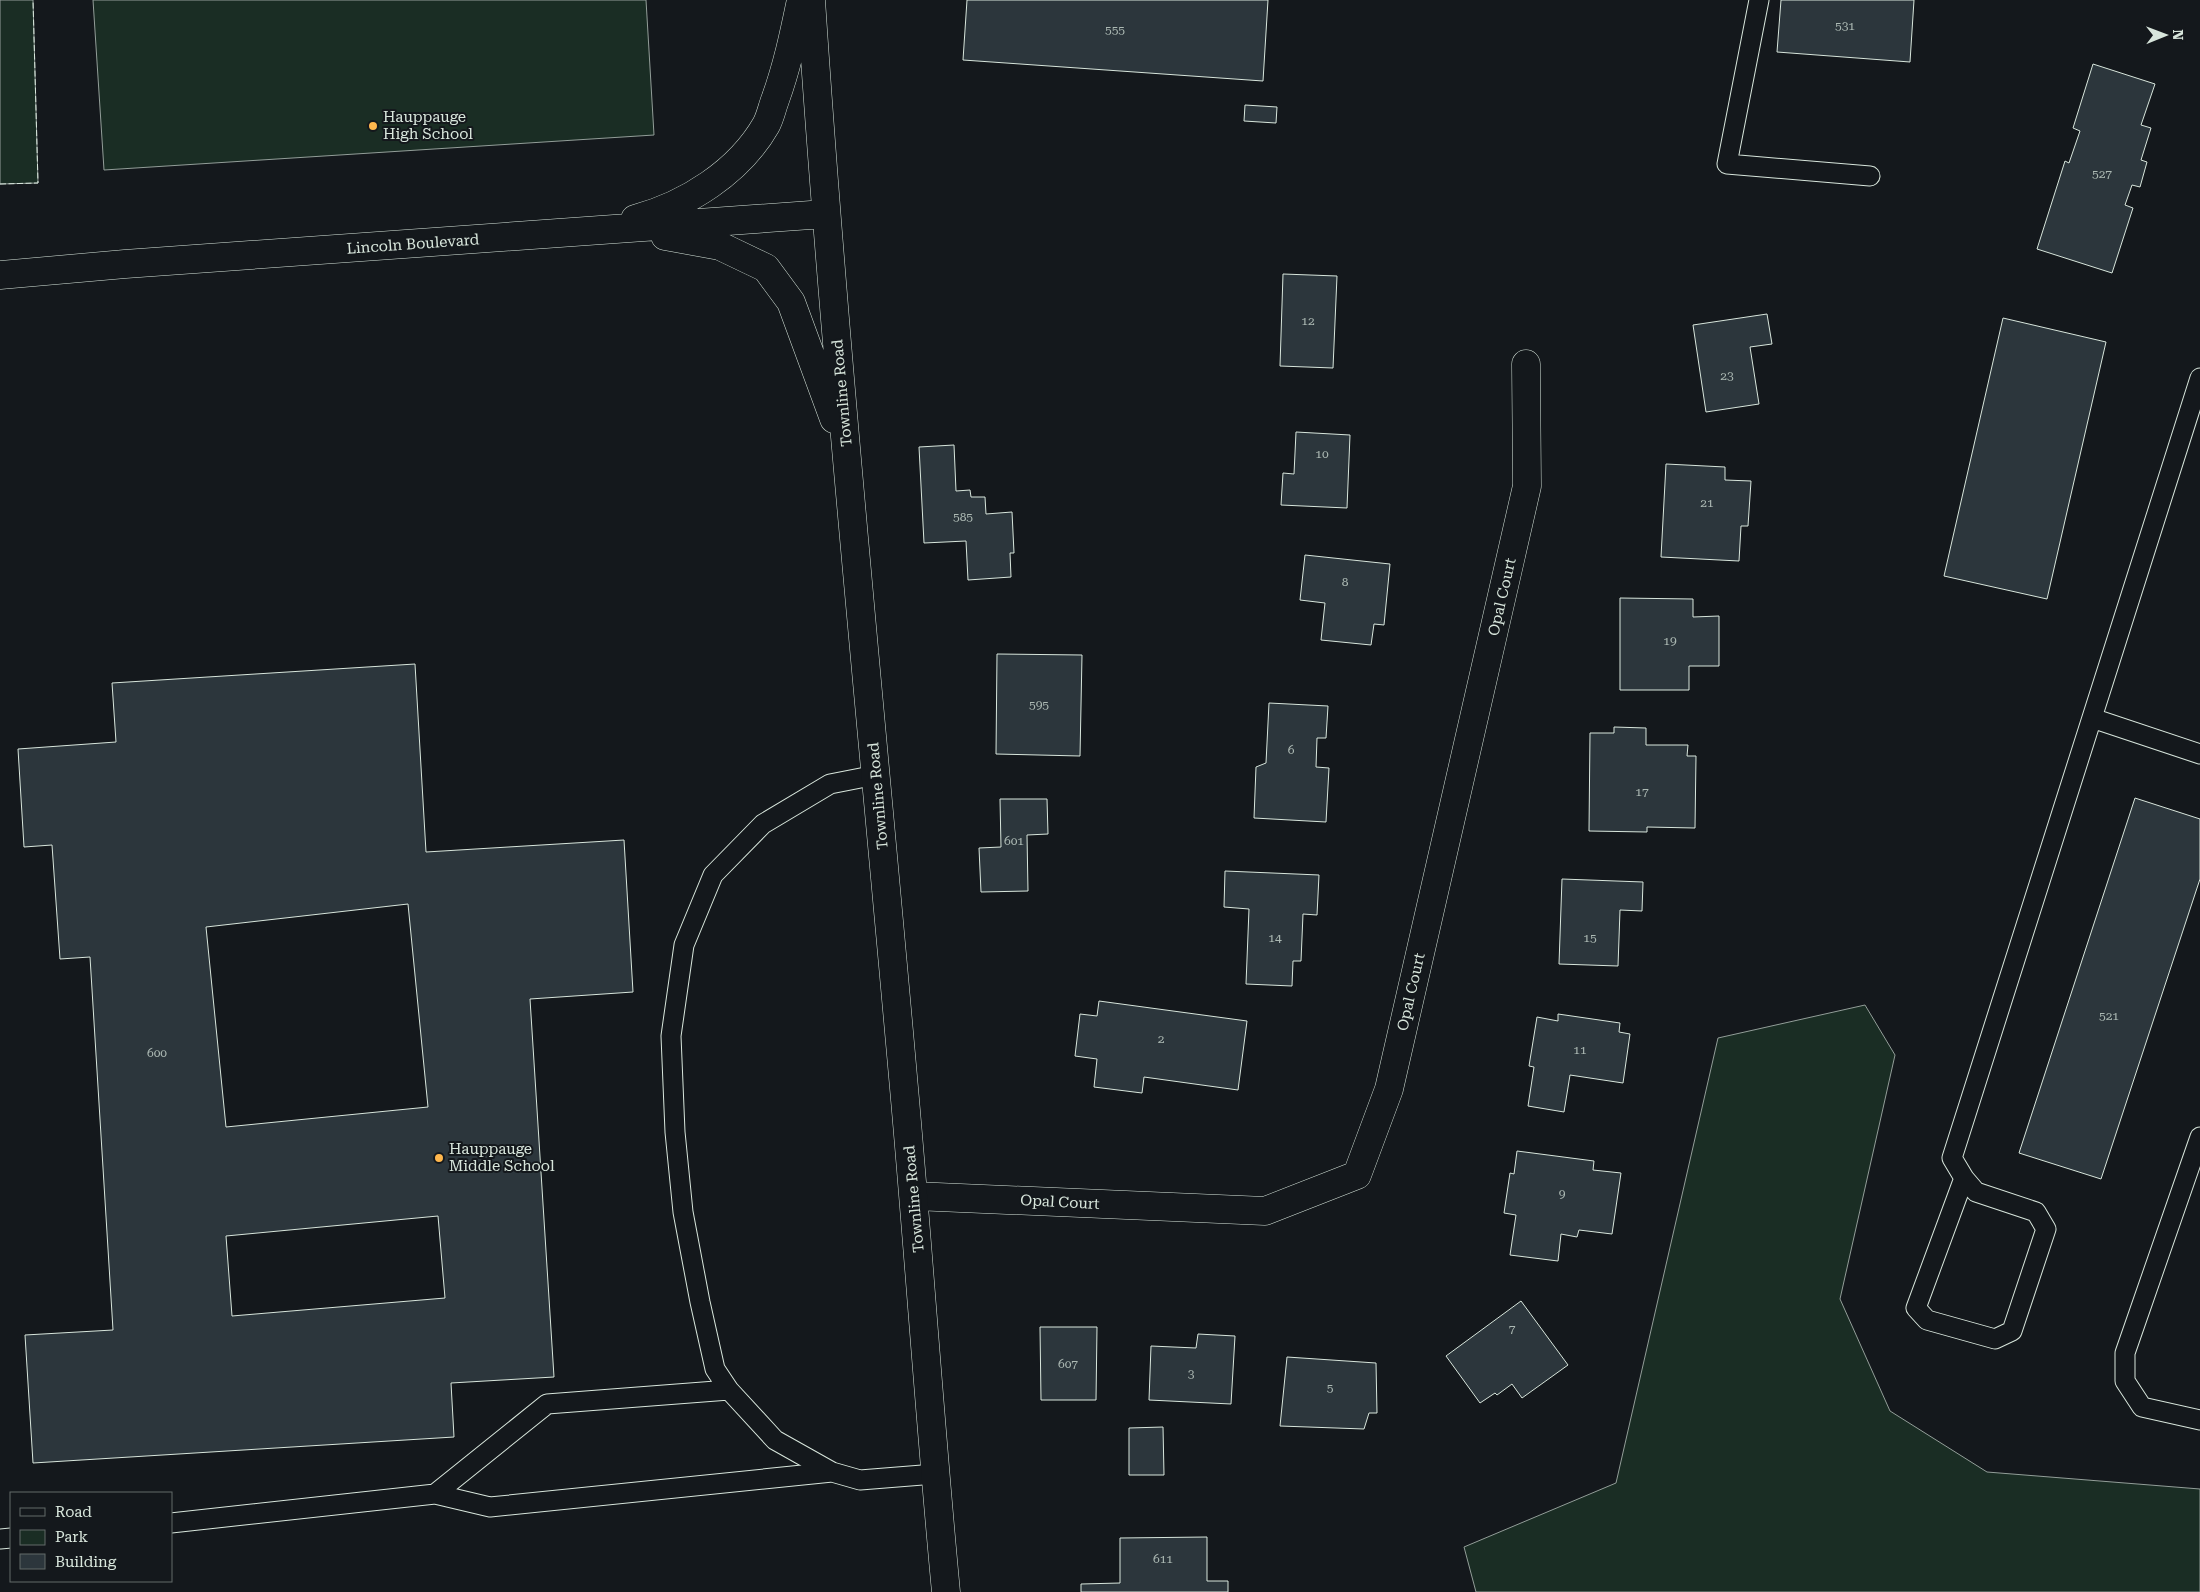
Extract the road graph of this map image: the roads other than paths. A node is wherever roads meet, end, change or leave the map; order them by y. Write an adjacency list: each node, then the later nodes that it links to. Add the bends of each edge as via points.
1 (801, 0): 6 (street, via 788,64 767,124 740,160 700,190 661,212)
2 (811, 0): 5 (street, Townline Road)
3 (1759, 0): 4 (lane, via 1727,164)
4 (1870, 176)
5 (825, 214): 6 (street, Lincoln Boulevard); 10 (street, Townline Road)
6 (588, 232): 7 (street, Lincoln Boulevard); 10 (street, via 662,236 720,246 766,268 791,302)
7 (0, 275)
8 (1526, 364): 16 (street, Opal Court, via 1527,486 1389,1089 1357,1174 1265,1211)
9 (2200, 378): 11 (lane)
10 (847, 454): 13 (street, Townline Road)
11 (2092, 718): 12 (lane); 15 (lane, via 1952,1158)
12 (2200, 754)
13 (876, 775): 16 (street, Townline Road); 17 (lane, via 830,784 763,824 713,876 684,945 671,1036 683,1212 715,1369)
14 (2200, 1137): 18 (lane, via 2124,1353 2125,1381 2142,1407)
15 (1964, 1178): 15 (lane, via 1976,1192 2036,1212 2046,1229 2012,1331 1995,1339 1927,1320 1916,1308)
16 (914, 1196): 20 (street, Townline Road)
17 (729, 1390): 19 (lane, via 776,1440); 21 (lane, via 547,1404)
18 (2200, 1420)
19 (832, 1472): 20 (lane, via 860,1480); 21 (lane, via 490,1507)
20 (935, 1474): 23 (street, Townline Road)
21 (435, 1494): 22 (lane)
22 (172, 1523)
23 (946, 1592)

